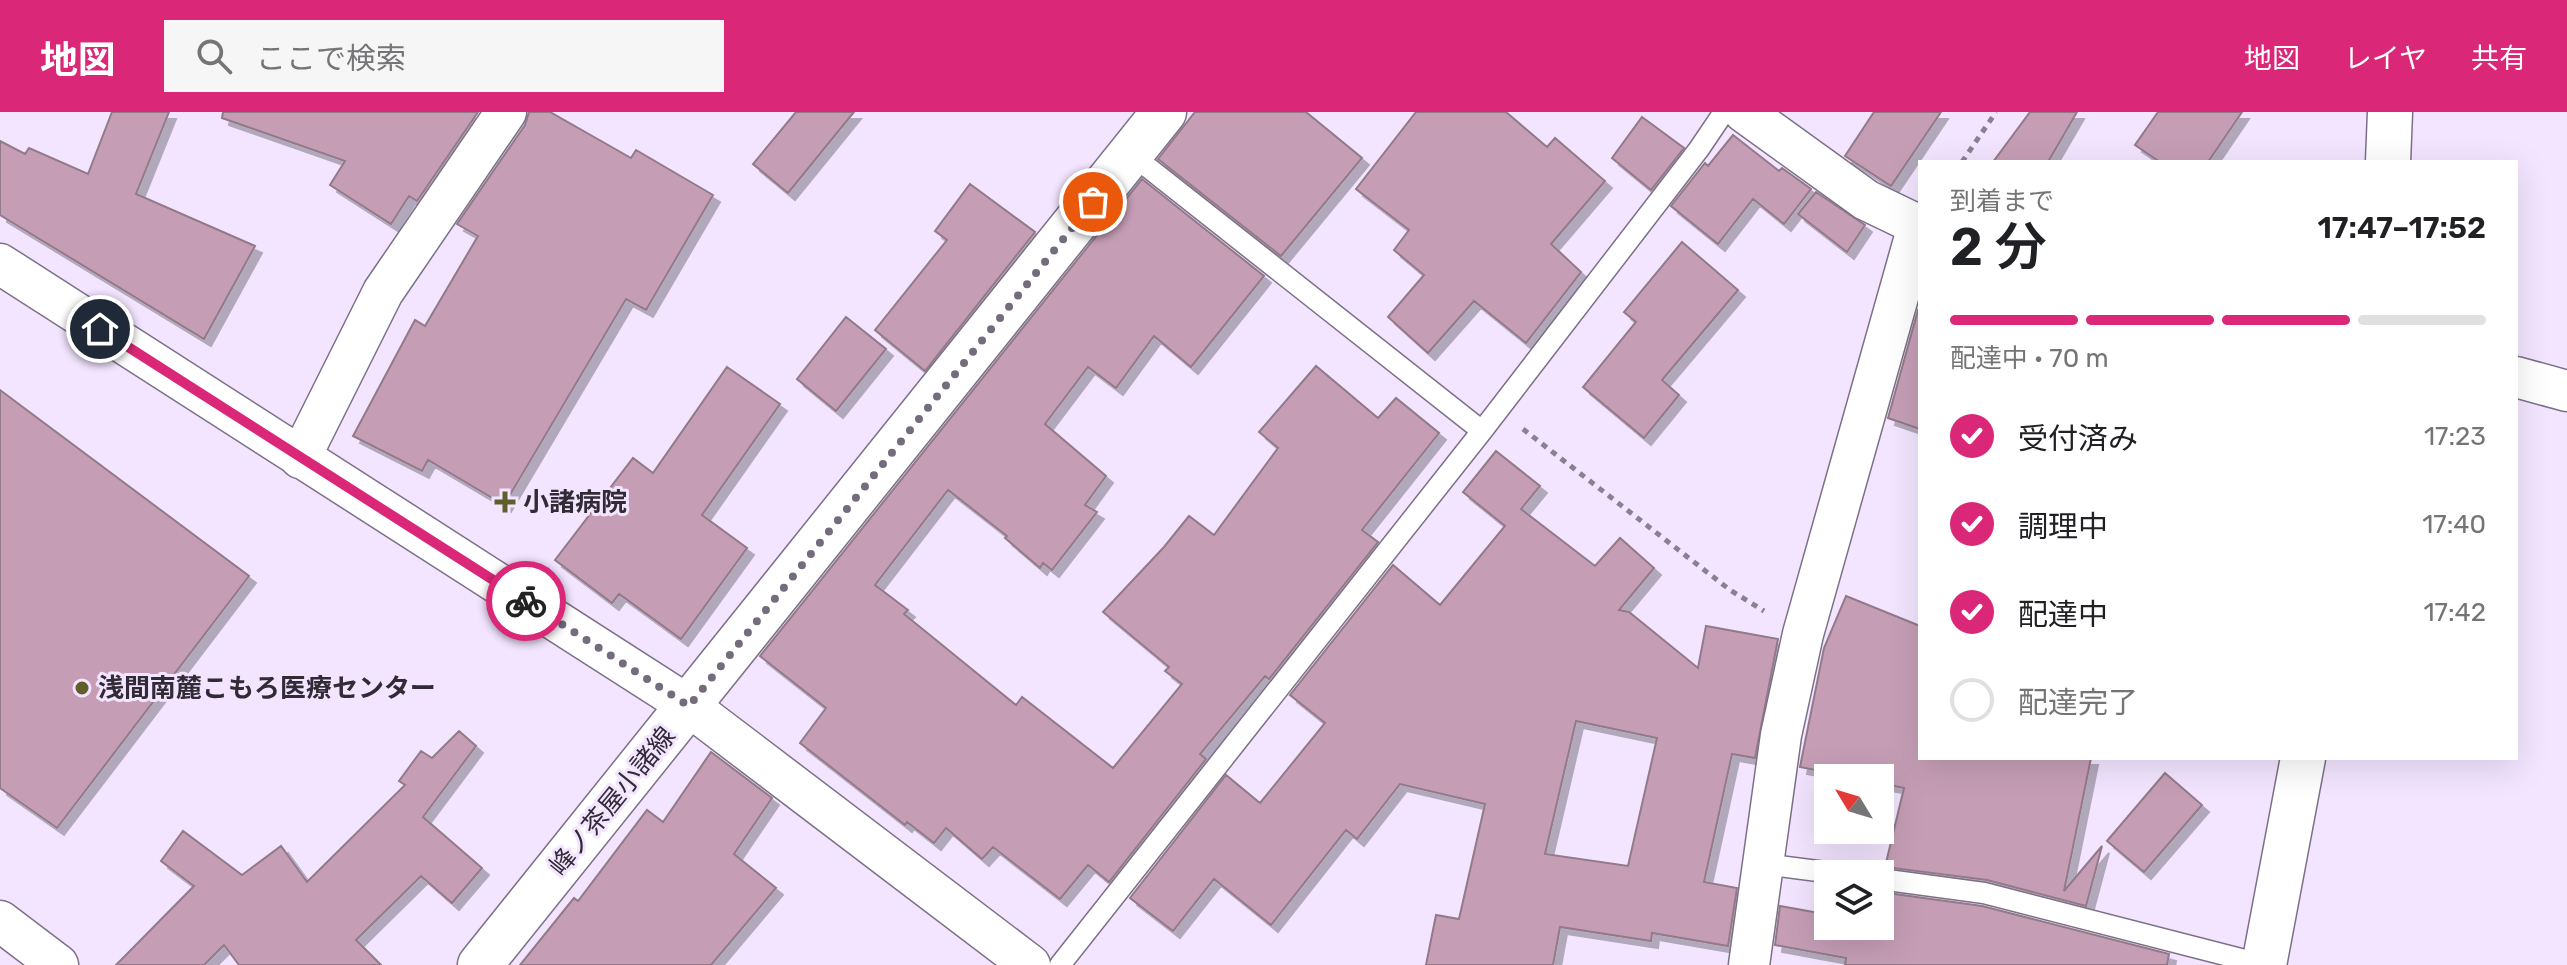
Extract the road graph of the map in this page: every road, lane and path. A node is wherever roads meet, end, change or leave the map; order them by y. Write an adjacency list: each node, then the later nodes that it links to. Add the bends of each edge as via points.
1 (506, 112): 17 (street, via 383,292)
2 (1164, 112): 7 (main road, 峰ノ茶屋小諸線)
3 (1724, 112): 15 (lane)
4 (1744, 112): 10 (street, via 1866,200)
5 (1996, 112): 8 (path)
6 (2390, 112): 9 (main road)
7 (1131, 154): 16 (lane); 19 (main road, 峰ノ茶屋小諸線)
8 (1963, 160)
9 (2388, 160)
10 (1918, 226)
11 (1918, 230): 18 (street)
12 (0, 264): 17 (street)
13 (2518, 378): 14 (street)
14 (2567, 391)
15 (1498, 410): 16 (lane); 18 (path, via 1730,590)
16 (1482, 431): 28 (lane)
17 (300, 458): 19 (street)
18 (1803, 634): 21 (street, via 1781,735)
19 (689, 706): 26 (main road, 峰ノ茶屋小諸線); 27 (street)
20 (2303, 760): 30 (main road)
21 (1763, 864): 22 (lane); 29 (street)
22 (1814, 871)
23 (1894, 881): 30 (lane, via 1984,893)
24 (0, 921): 25 (street)
25 (58, 965)
26 (480, 965)
27 (1030, 965)
28 (1060, 965)
29 (1749, 965)
30 (2264, 965)

